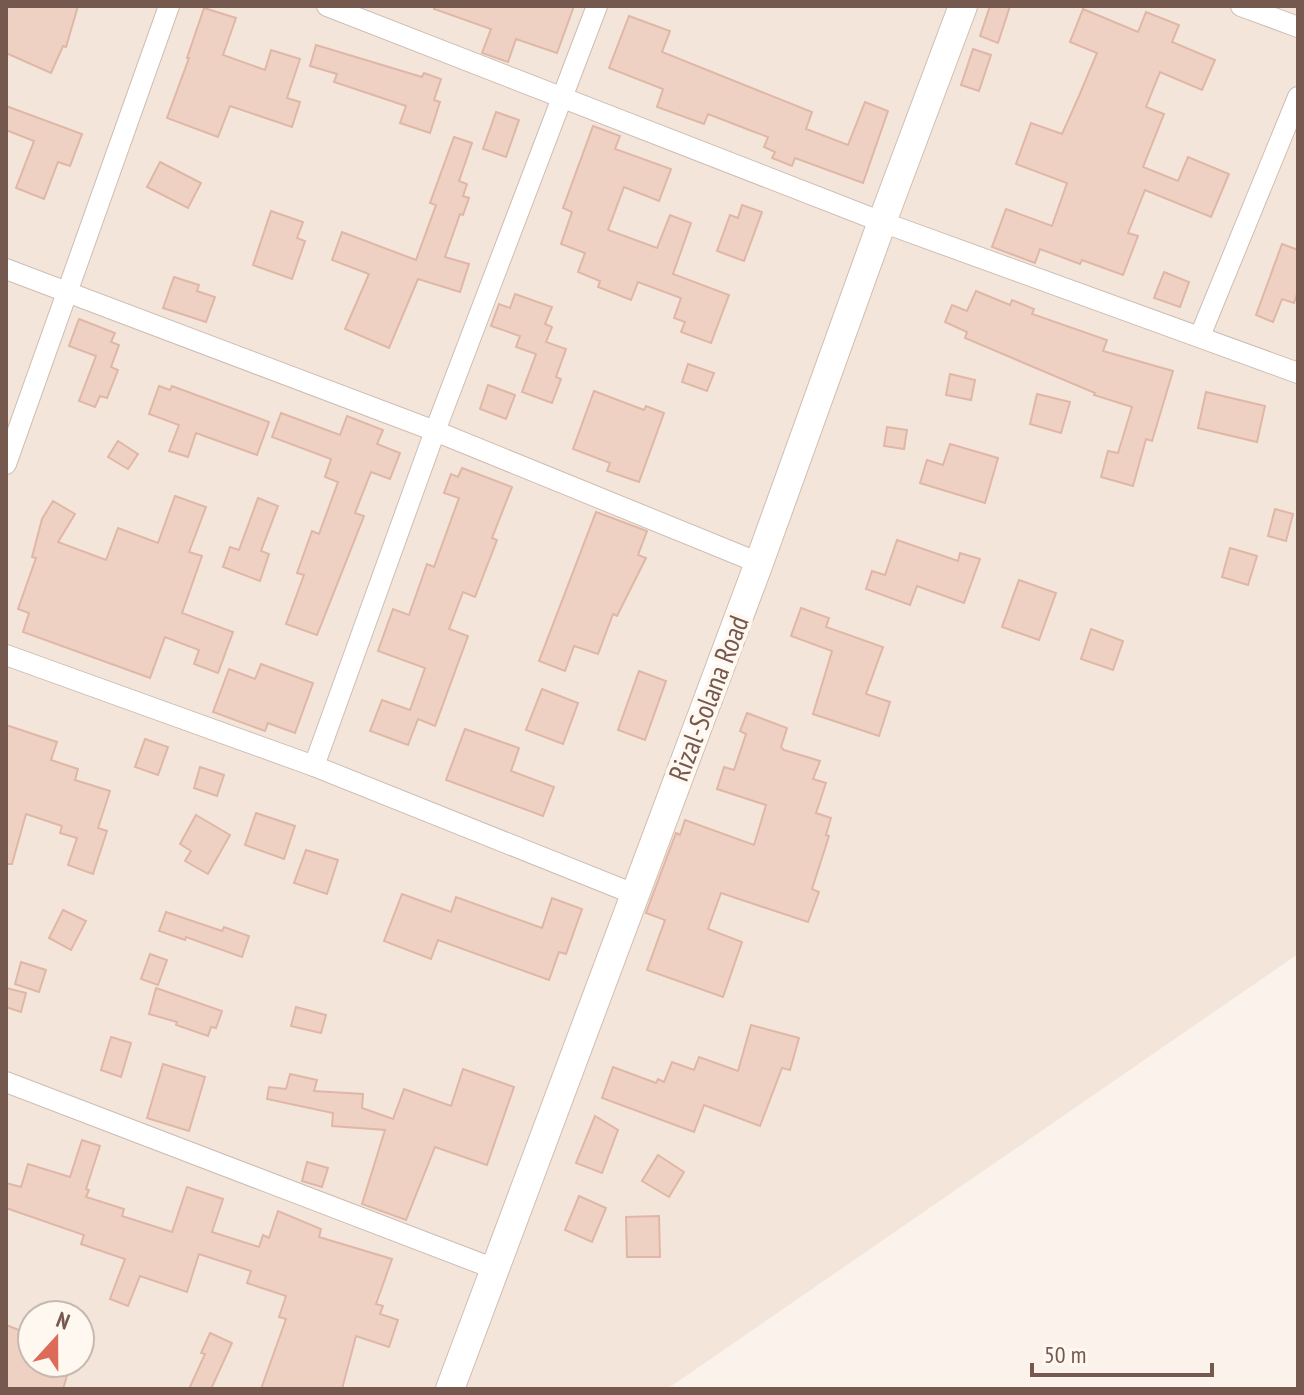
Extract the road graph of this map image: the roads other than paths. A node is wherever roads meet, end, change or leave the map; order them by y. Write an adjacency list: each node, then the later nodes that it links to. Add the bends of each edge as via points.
1 (169, 6): 11 (street)
2 (327, 6): 7 (street)
3 (597, 6): 7 (street)
4 (963, 6): 9 (main road, Rizal-Solana Road)
5 (1241, 6): 6 (street)
6 (1298, 27)
7 (563, 97): 9 (street); 14 (street)
8 (1298, 97): 12 (street)
9 (882, 222): 12 (street); 16 (main road, Rizal-Solana Road)
10 (6, 269): 11 (street)
11 (68, 292): 14 (street); 15 (street)
12 (1200, 336): 13 (street)
13 (1298, 373)
14 (435, 431): 16 (street); 18 (street)
15 (6, 464)
16 (759, 563): 19 (main road, Rizal-Solana Road)
17 (6, 655): 18 (street)
18 (314, 766): 19 (street)
19 (634, 894): 21 (main road, Rizal-Solana Road)
20 (6, 1082): 21 (street)
21 (495, 1269): 22 (main road, Rizal-Solana Road)
22 (450, 1389)

